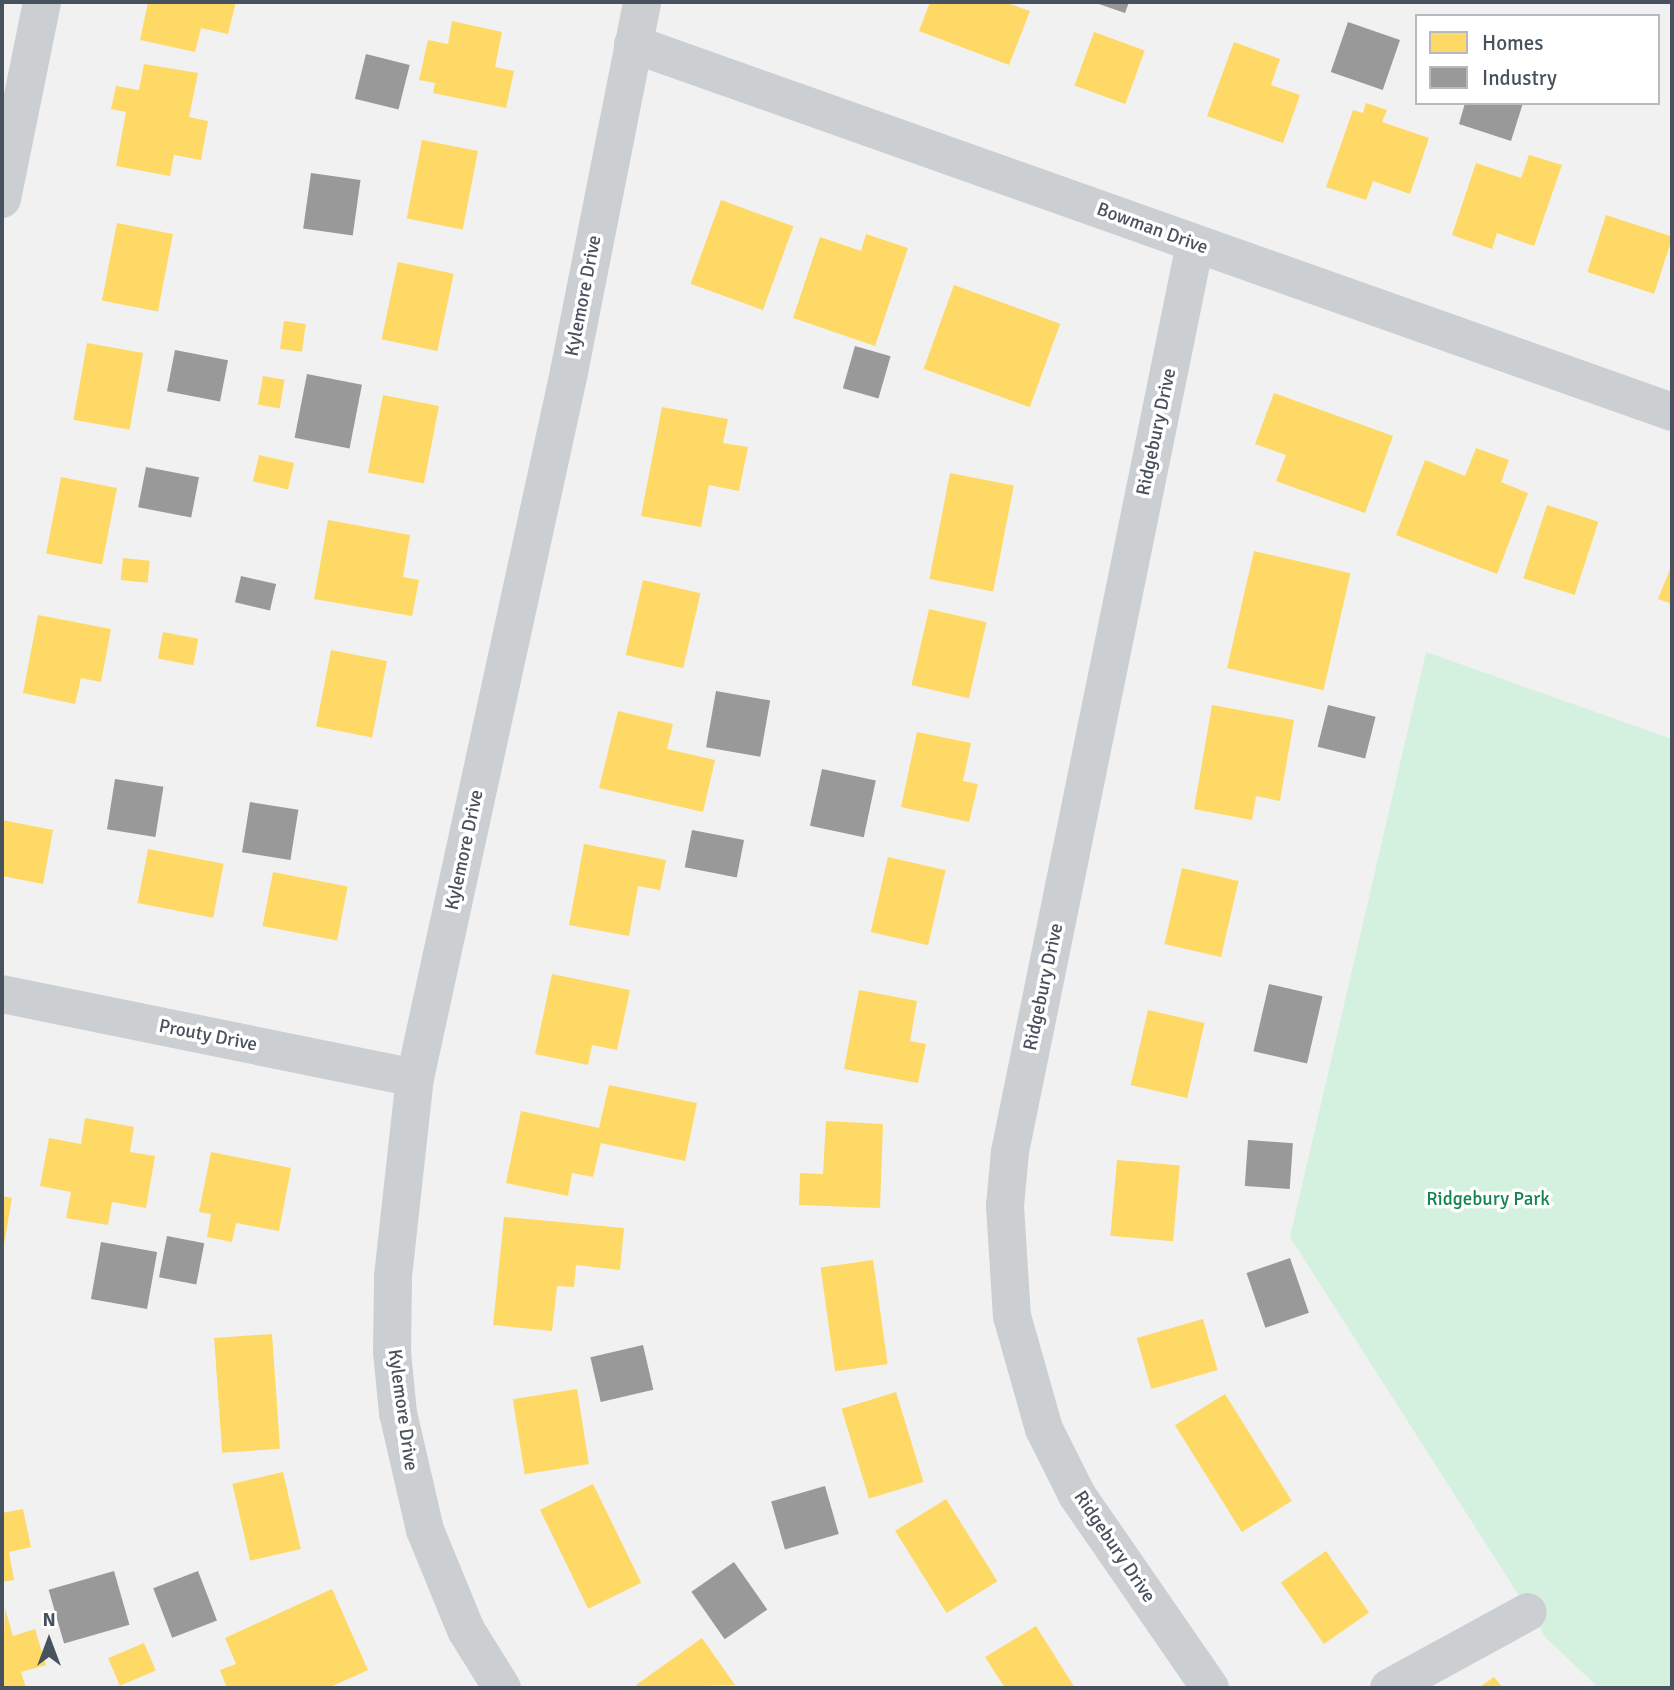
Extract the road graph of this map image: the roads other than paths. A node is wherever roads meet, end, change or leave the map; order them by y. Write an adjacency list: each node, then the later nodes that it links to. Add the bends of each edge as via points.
1 (42, 2): 4 (street)
2 (642, 2): 3 (street, Kylemore Drive)
3 (633, 44): 5 (street, Bowman Drive); 8 (street, Kylemore Drive, via 569,373)
4 (2, 200)
5 (1195, 244): 6 (street, Bowman Drive); 11 (street, Ridgebury Drive, via 1010,1152 1005,1261 1021,1361 1044,1429 1077,1495)
6 (1672, 412)
7 (2, 994): 8 (street, Prouty Drive)
8 (415, 1078): 10 (street, Kylemore Drive, via 393,1276 392,1352 398,1413 421,1518 442,1575 466,1630)
9 (1528, 1612): 12 (street)
10 (502, 1688)
11 (1210, 1688)
12 (1389, 1688)

